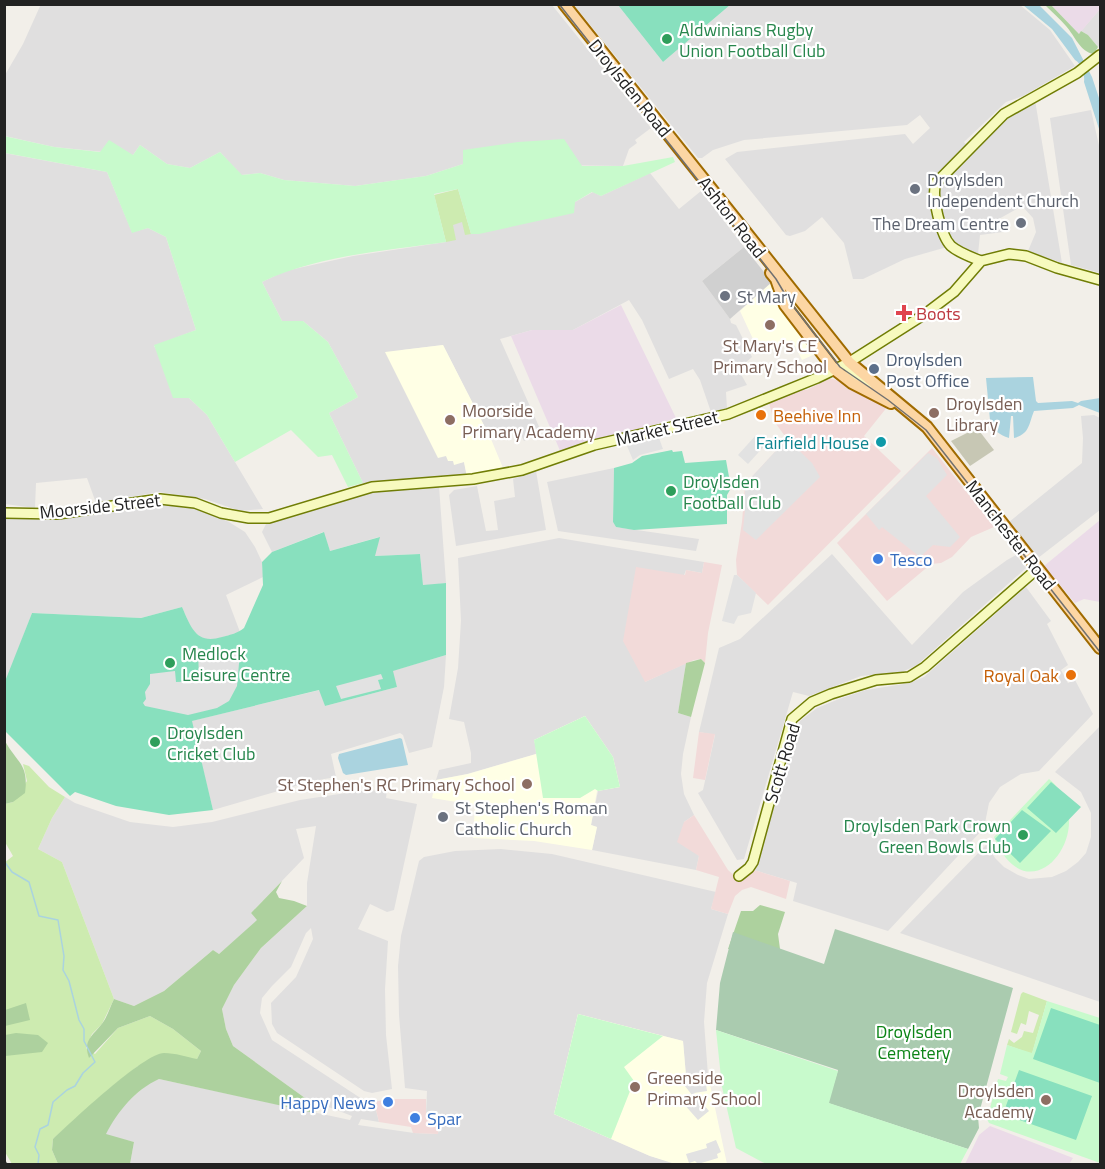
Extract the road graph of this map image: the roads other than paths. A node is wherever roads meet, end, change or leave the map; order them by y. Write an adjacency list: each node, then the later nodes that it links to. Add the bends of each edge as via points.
1 (564, 4): 3 (main road, Droylsden Road)
2 (1101, 55): 4 (street, via 1004,114 936,183 934,199 945,238 957,250)
3 (697, 171): 6 (main road, Ashton Road); 7 (main road, Ashton Road, via 710,195 776,279 785,305)
4 (981, 261): 5 (street, via 1009,254 1026,256); 6 (street, Market Street, via 954,292)
5 (1101, 280)
6 (849, 362): 7 (street, Market Street); 8 (street, via 853,375); 9 (main road, Manchester Road)
7 (834, 369): 8 (main road, Manchester Road); 10 (street, Market Street, via 728,414 594,445 522,470 372,487 269,518 221,513)
8 (895, 405): 9 (main road, Manchester Road)
9 (921, 422): 12 (main road, Manchester Road)
10 (195, 503): 11 (street, Moorside Street, via 160,499 58,514)
11 (4, 513)
12 (1038, 568): 13 (main road, Manchester Road); 14 (street, Scott Road, via 909,677 876,680 831,694 812,702 792,719 753,862)
13 (1101, 648)
14 (739, 876)

